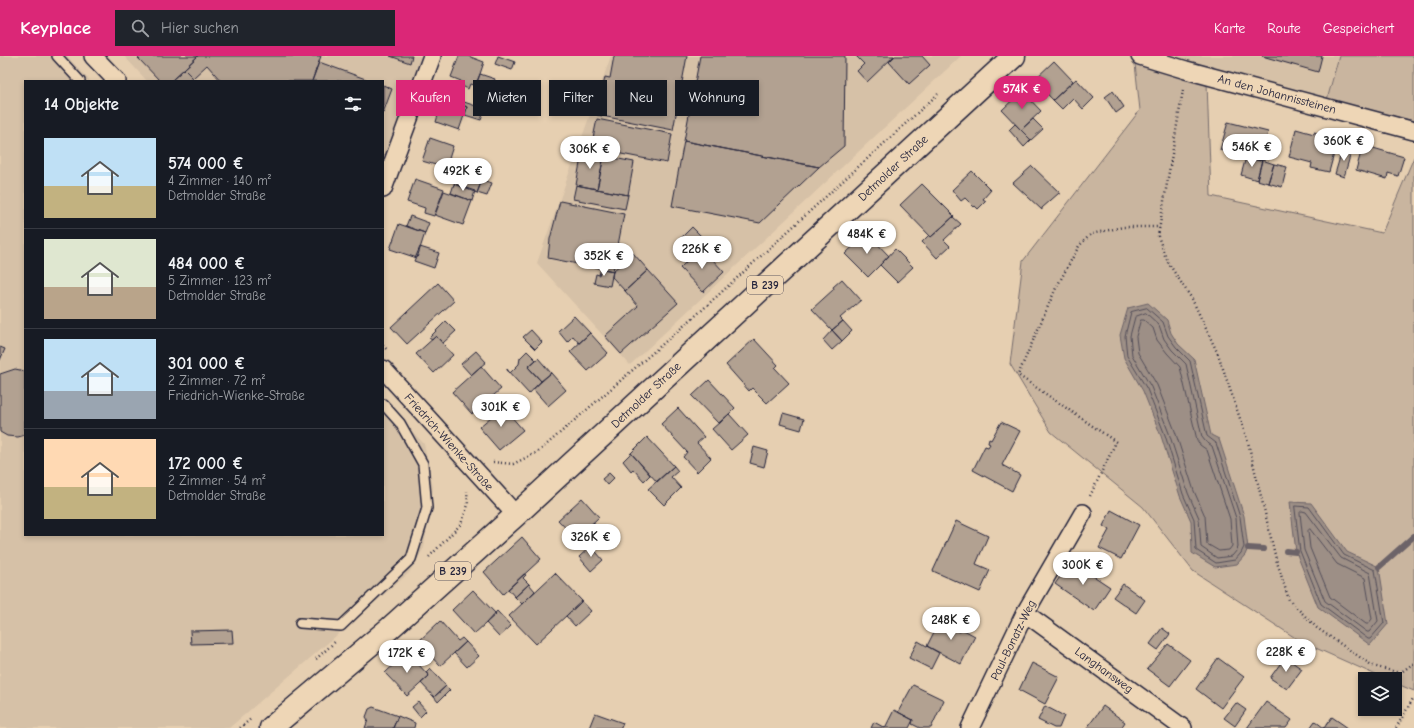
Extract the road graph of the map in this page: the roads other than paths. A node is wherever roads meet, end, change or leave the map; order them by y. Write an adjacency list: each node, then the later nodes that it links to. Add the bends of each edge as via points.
1 (57, 56): 6 (lane)
2 (93, 56): 7 (street)
3 (432, 56): 9 (street)
4 (1014, 56): 13 (main road, Detmolder Straße / B 239)
5 (1140, 56): 8 (street, An den Johannissteinen)
6 (79, 80)
7 (115, 80)
8 (1414, 131)
9 (384, 186)
10 (384, 370): 13 (street, Friedrich-Wienke-Straße)
11 (384, 405): 15 (lane, via 400,423 423,464 427,508 411,559 341,626)
12 (1083, 513): 14 (street, Paul-Bonatz-Weg)
13 (516, 515): 16 (main road, Detmolder Straße / B 239, via 390,628)
14 (1025, 613): 17 (street, Paul-Bonatz-Weg); 18 (street, Langhansweg)
15 (300, 623)
16 (271, 728)
17 (970, 728)
18 (1182, 728)

